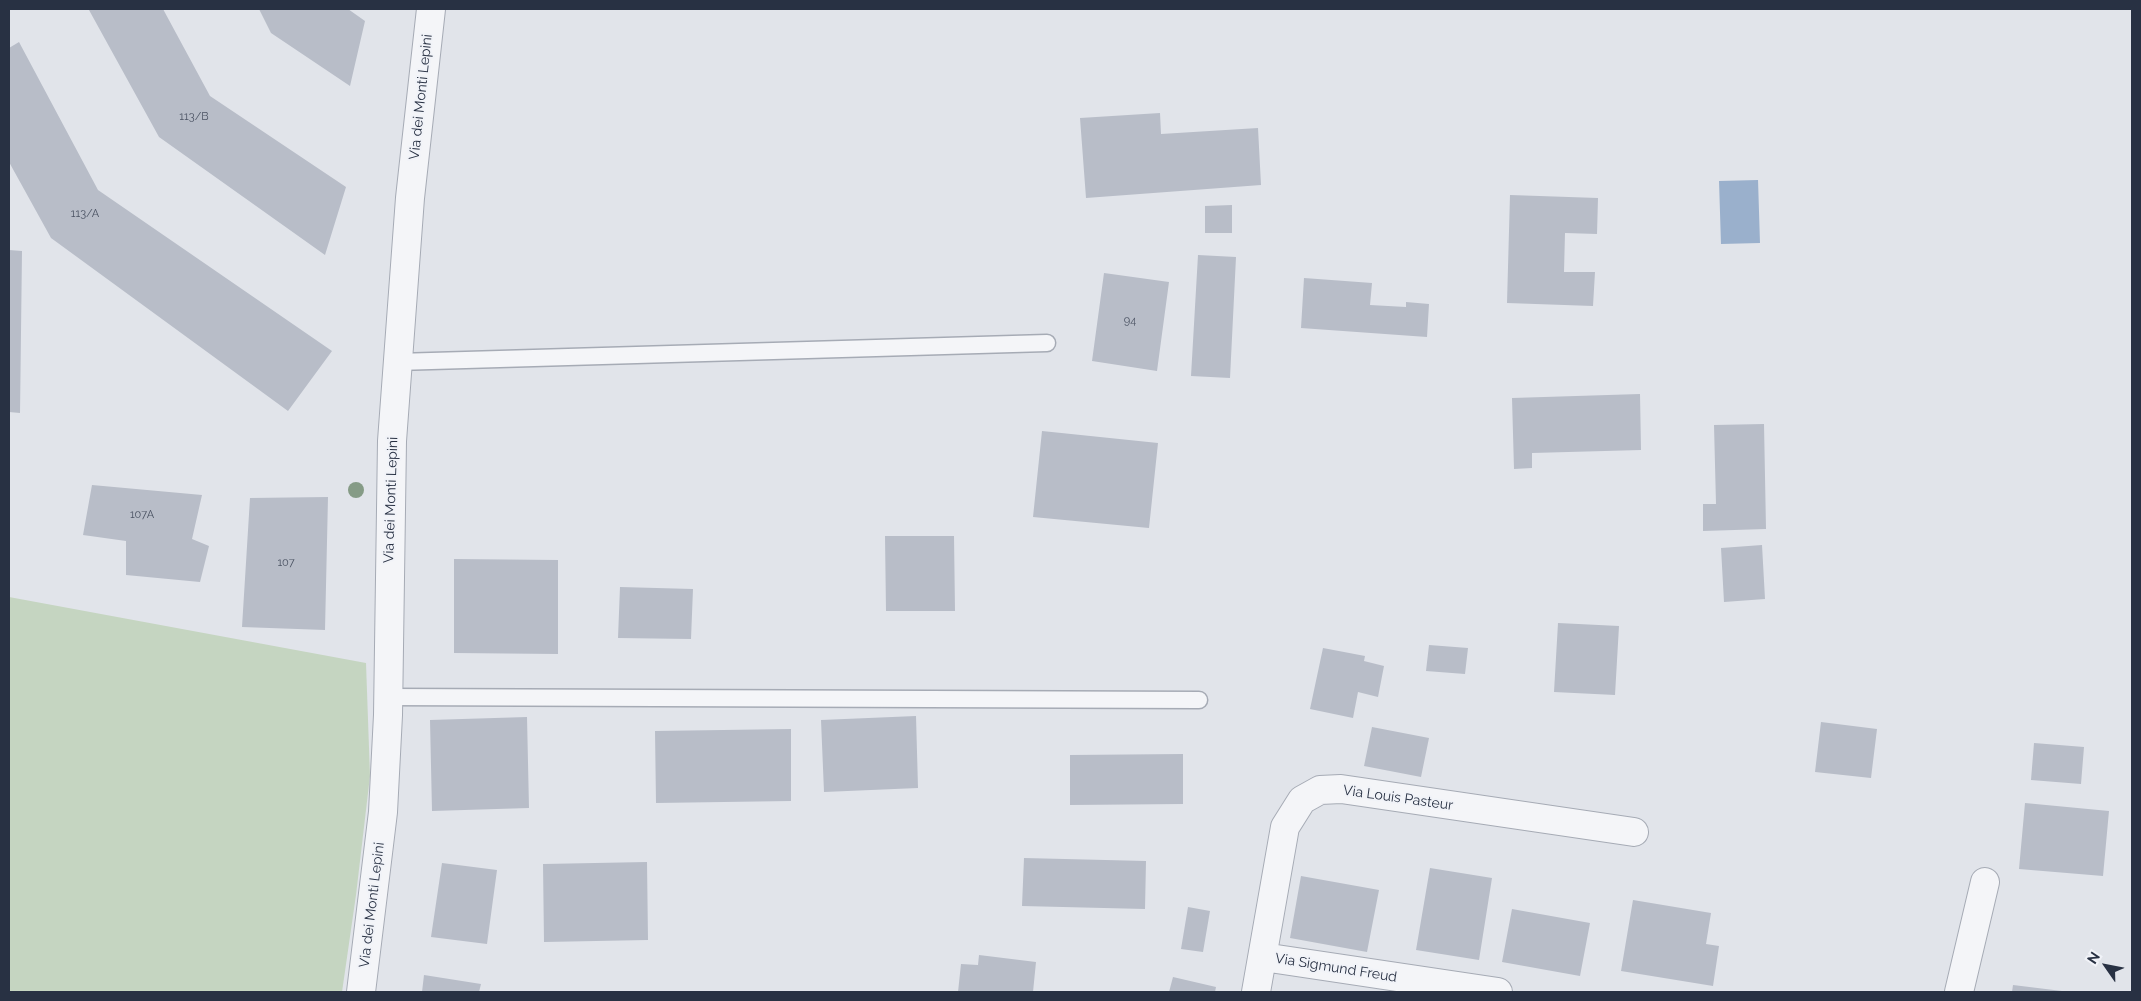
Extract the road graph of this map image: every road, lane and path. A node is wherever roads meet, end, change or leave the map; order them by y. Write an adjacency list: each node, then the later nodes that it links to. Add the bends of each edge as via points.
1 (431, 9): 3 (street, Via dei Monti Lepini, via 411,190)
2 (1046, 343): 3 (lane)
3 (397, 362): 4 (street, Via dei Monti Lepini, via 390,490)
4 (387, 697): 5 (lane); 9 (street, Via dei Monti Lepini, via 383,812)
5 (1199, 700)
6 (1634, 832): 8 (street, Via Louis Pasteur, via 1341,789 1320,790 1302,800 1285,827)
7 (1985, 882): 12 (street)
8 (1263, 957): 10 (street, Via Louis Pasteur); 11 (street, Via Sigmund Freud)
9 (361, 992)
10 (1256, 992)
11 (1498, 992)
12 (1959, 992)

